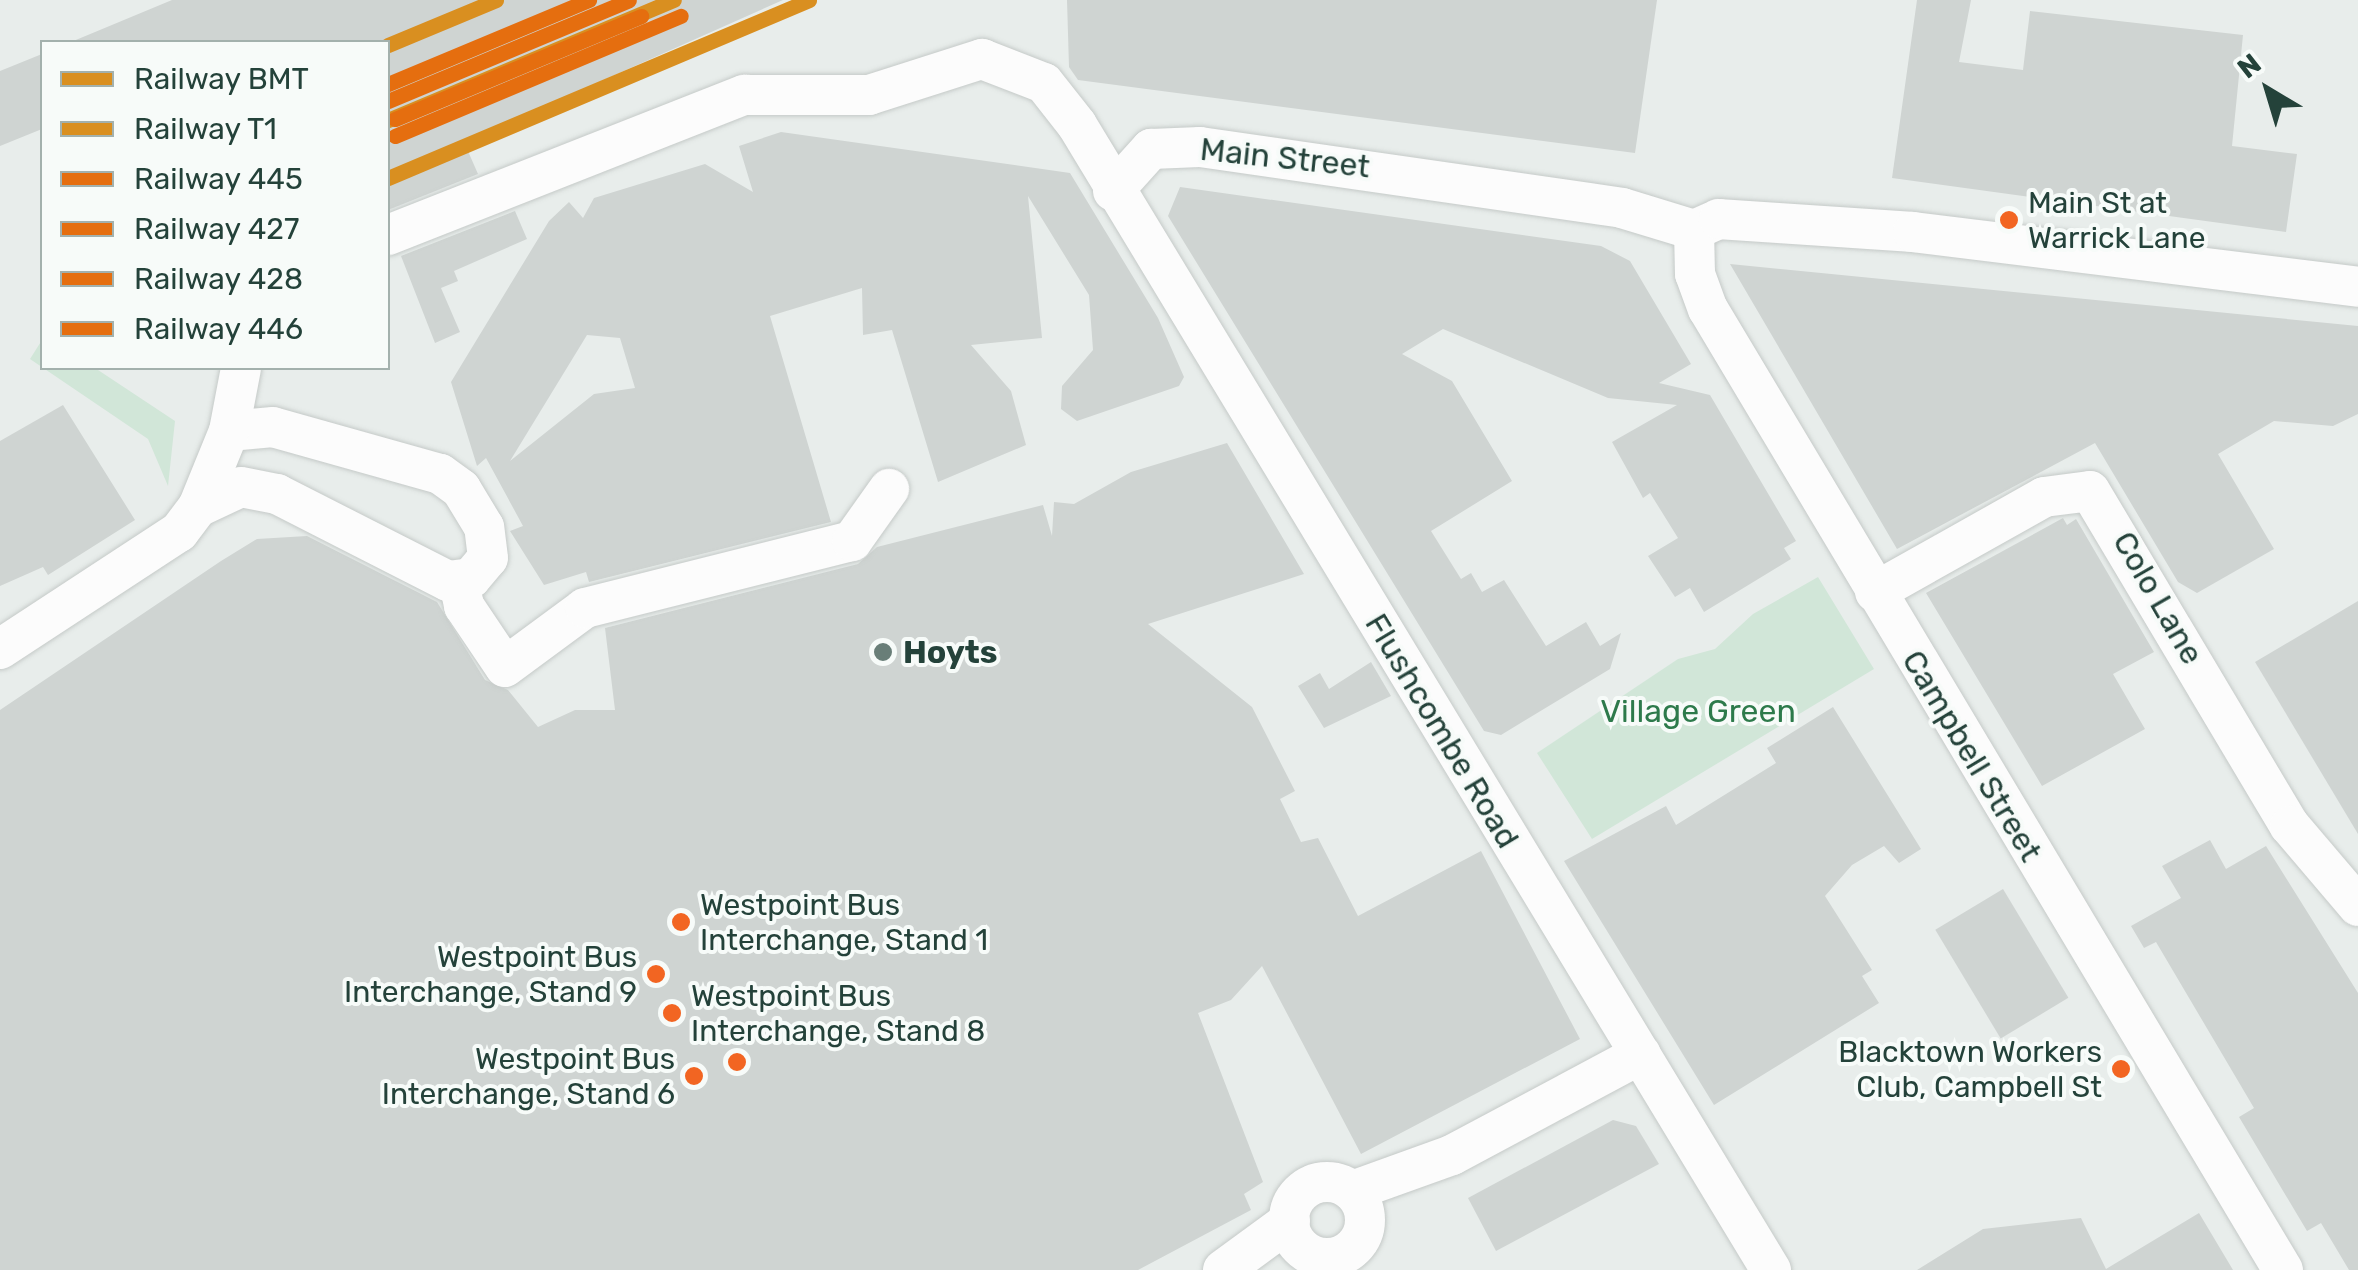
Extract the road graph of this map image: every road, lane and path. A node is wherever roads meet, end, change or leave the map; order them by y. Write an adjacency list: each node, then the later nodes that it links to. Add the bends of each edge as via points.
1 (1113, 192): 2 (street, Main Street, via 1151,149 1200,147 1604,204); 3 (street, via 1060,98 1023,70 982,59 869,94 744,94 713,103); 15 (street, Flushcombe Road)
2 (1694, 230): 5 (street, Main Street, via 1718,218 1913,232); 12 (street, Campbell Street, via 1694,274 1708,309)
3 (390, 235)
4 (2358, 269): 5 (street, Main Street)
5 (2290, 274): 6 (street, Main Street)
6 (2358, 287)
7 (241, 370): 8 (street)
8 (229, 431): 10 (street); 11 (street, via 273,427 451,480 489,546 480,570)
9 (889, 489): 11 (street, via 852,541 585,608 505,667 464,606)
10 (198, 506): 11 (street, via 240,487 277,494); 13 (street, via 152,552)
11 (459, 582)
12 (1875, 592): 14 (street, Colo Lane, via 2044,496 2090,491 2290,826); 23 (street, Campbell Street)
13 (0, 649)
14 (2358, 906)
15 (1641, 1054): 16 (street); 22 (street, Flushcombe Road)
16 (1452, 1155): 17 (street); 18 (street)
17 (1352, 1191): 18 (street, via 1364,1211); 19 (street, via 1315,1185 1297,1198)
18 (1362, 1235): 19 (street, via 1341,1255)
19 (1299, 1237): 20 (street); 21 (street)
20 (1223, 1270)
21 (1262, 1270)
22 (1771, 1270)
23 (2283, 1270)

